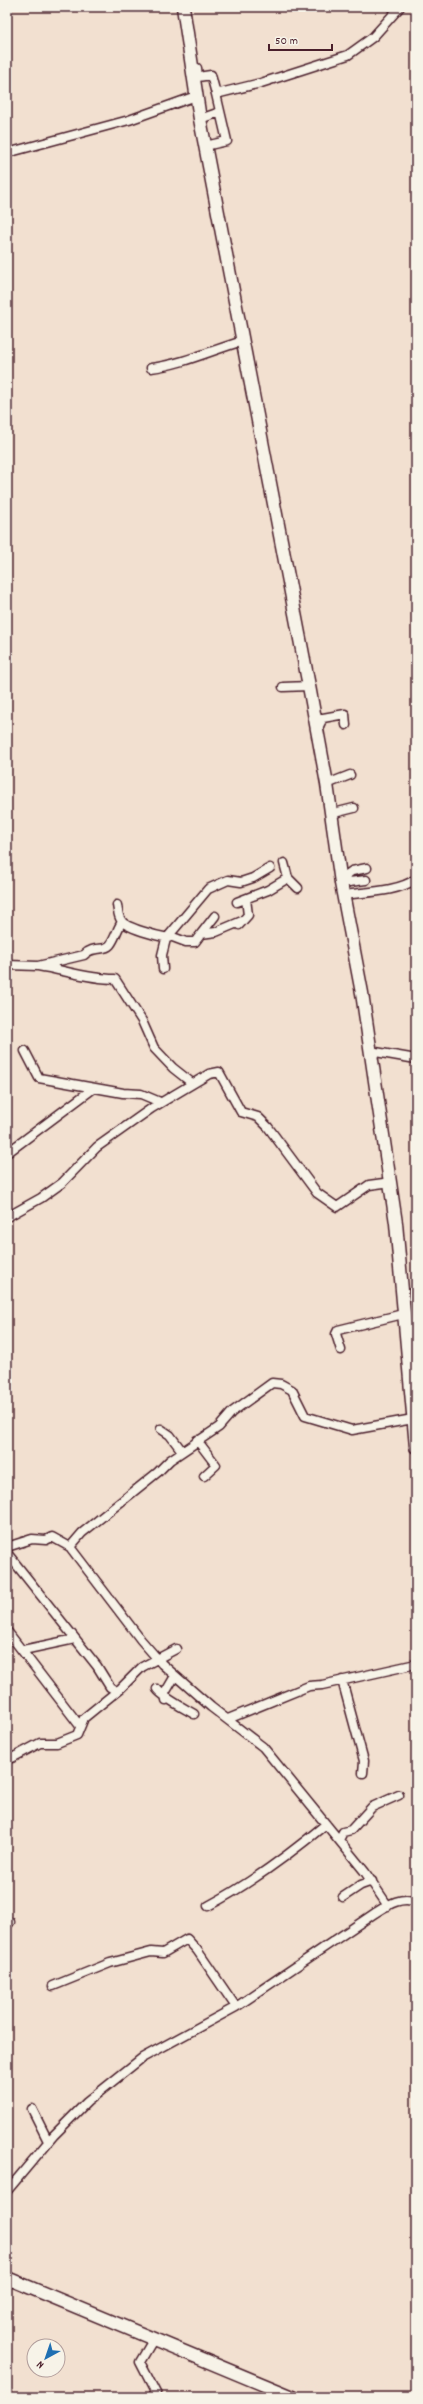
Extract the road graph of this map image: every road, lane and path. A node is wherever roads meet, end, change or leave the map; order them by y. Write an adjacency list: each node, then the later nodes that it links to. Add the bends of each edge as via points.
1 (183, 7): 3 (street)
2 (400, 7): 4 (street, via 373,37 348,55 261,83)
3 (192, 67): 4 (street, via 196,67 198,77 211,75); 5 (street)
4 (216, 94): 6 (street)
5 (196, 96): 7 (street); 9 (street, via 129,120)
6 (220, 112): 7 (street); 8 (street, via 227,141)
7 (200, 119): 8 (street)
8 (205, 146): 10 (street)
9 (7, 153)
10 (243, 341): 11 (street, via 218,348 204,356); 12 (street)
11 (151, 368)
12 (309, 686): 13 (street); 15 (street)
13 (283, 688)
14 (346, 725): 15 (street, via 345,714 329,715 319,723)
15 (317, 734): 17 (street)
16 (350, 775): 17 (street)
17 (327, 784): 19 (street)
18 (354, 808): 19 (street)
19 (332, 816): 26 (street)
20 (284, 863): 23 (street)
21 (270, 868): 34 (street, via 247,880 228,880 208,890)
22 (367, 868): 26 (street, via 352,871 345,876)
23 (288, 878): 27 (street); 28 (street)
24 (416, 879): 26 (street, via 399,886)
25 (366, 880): 26 (street)
26 (343, 887): 39 (street)
27 (298, 888)
28 (246, 899): 29 (street); 33 (street, via 248,915 240,923)
29 (237, 902)
30 (117, 905): 32 (street)
31 (215, 916): 33 (street)
32 (122, 922): 34 (street, via 145,933); 36 (street, via 110,946 105,949 89,950 84,955)
33 (202, 934): 34 (street, via 195,942)
34 (169, 937): 37 (street, via 162,955)
35 (7, 965): 36 (street)
36 (38, 966): 41 (street, via 81,976 115,979 142,1021 154,1048)
37 (164, 969)
38 (25, 1051): 42 (street, via 39,1078)
39 (370, 1051): 40 (street); 45 (street)
40 (416, 1059)
41 (192, 1083): 43 (street); 45 (street, via 208,1074 219,1072 241,1112 258,1117 317,1193 337,1207 369,1185)
42 (94, 1088): 43 (street, via 141,1094); 44 (street)
43 (160, 1102): 46 (street, via 96,1147 62,1183 42,1198)
44 (7, 1153)
45 (391, 1182): 47 (street)
46 (7, 1217)
47 (404, 1314): 48 (street); 49 (street, via 338,1330 336,1334)
48 (411, 1336): 50 (street)
49 (341, 1350)
50 (413, 1419): 52 (street, via 375,1427 346,1429 305,1416 292,1390 275,1383 232,1412 219,1427); 53 (street)
51 (161, 1429): 54 (street, via 170,1434)
52 (197, 1440): 54 (street); 55 (street, via 216,1465)
53 (416, 1447)
54 (182, 1451): 57 (street, via 86,1529)
55 (204, 1476)
56 (7, 1547): 57 (street, via 32,1539 46,1540 52,1537)
57 (70, 1547): 63 (street)
58 (7, 1553): 60 (street)
59 (7, 1631): 62 (street)
60 (75, 1639): 62 (street); 68 (street, via 110,1687)
61 (176, 1649): 63 (street)
62 (23, 1650): 72 (street)
63 (158, 1659): 65 (street); 68 (street, via 142,1667)
64 (416, 1664): 66 (street)
65 (175, 1676): 69 (street, via 165,1693); 71 (street)
66 (342, 1680): 71 (street, via 309,1686); 74 (street, via 364,1761)
67 (157, 1689): 69 (street)
68 (116, 1691): 72 (street, via 84,1718)
69 (167, 1701): 70 (street, via 176,1702)
70 (194, 1714)
71 (228, 1719): 76 (street, via 264,1747)
72 (80, 1726): 73 (street, via 77,1735 57,1743 40,1743 12,1758)
73 (7, 1754)
74 (363, 1773)
75 (399, 1795): 77 (street, via 372,1807 351,1830 343,1832)
76 (326, 1824): 77 (street); 81 (street, via 289,1854)
77 (339, 1840): 78 (street)
78 (372, 1882): 79 (street, via 361,1885); 82 (street)
79 (343, 1897)
80 (416, 1902): 82 (street, via 409,1899)
81 (208, 1906)
82 (388, 1906): 84 (street)
83 (53, 1986): 84 (street, via 110,1963 152,1952 163,1953 187,1939)
84 (236, 2007): 86 (street, via 142,2058 87,2102)
85 (32, 2109): 86 (street)
86 (48, 2141): 87 (street)
87 (7, 2191)
88 (7, 2278): 89 (street)
89 (153, 2340): 92 (street, via 140,2362); 93 (street)
90 (7, 2393): 91 (street)
91 (10, 2397)
92 (158, 2397)
93 (293, 2397)

